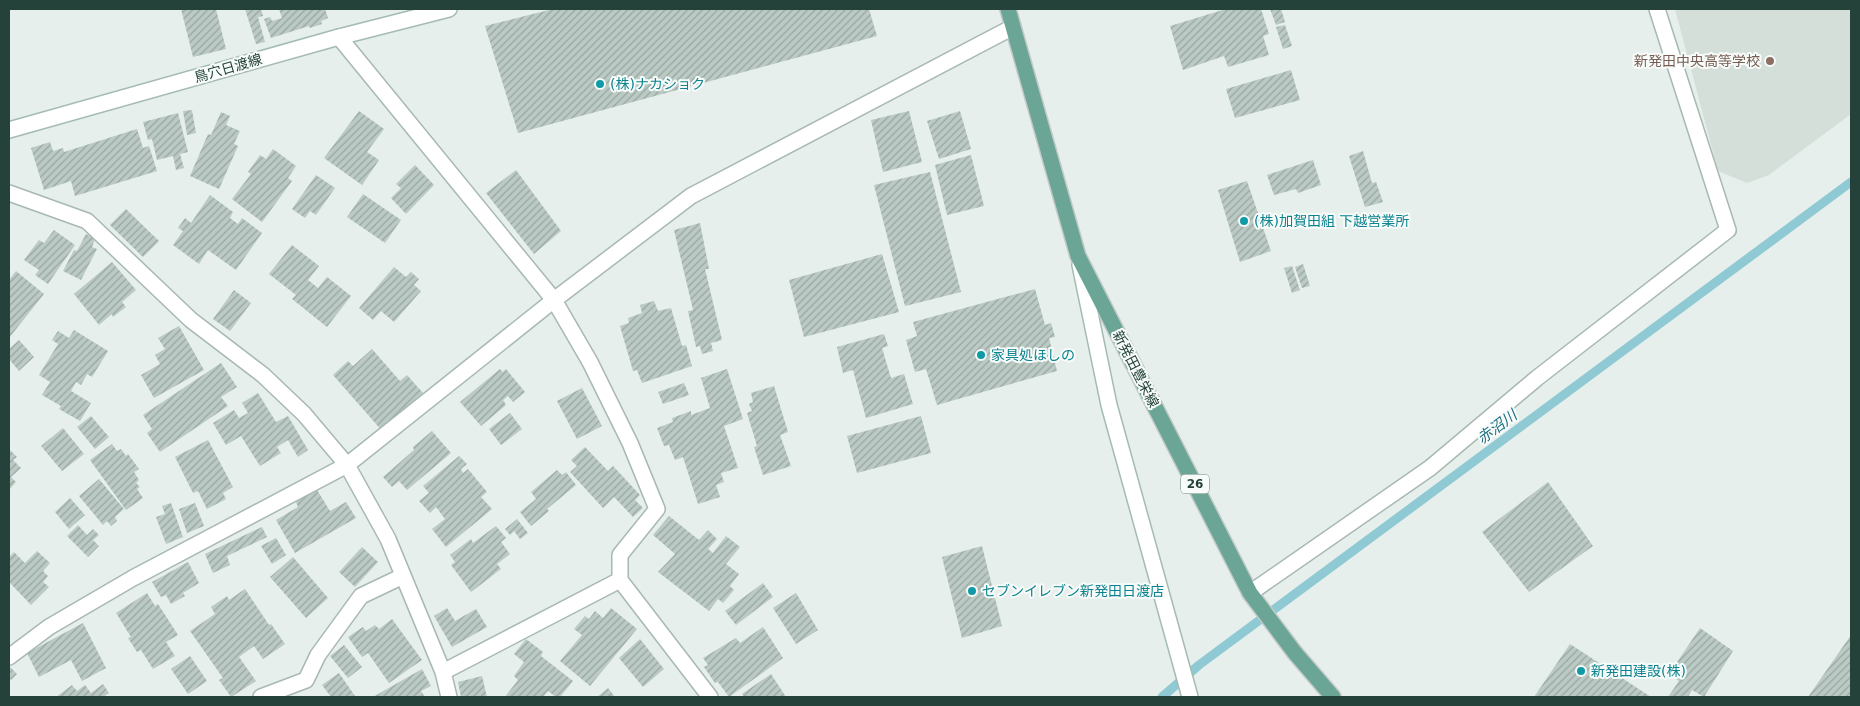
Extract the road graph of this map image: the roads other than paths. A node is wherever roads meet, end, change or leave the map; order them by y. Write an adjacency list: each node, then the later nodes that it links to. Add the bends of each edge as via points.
1 (449, 9): 5 (street, 鳥穴日渡線)
2 (1008, 9): 4 (main road, 新発田豊栄線 / 26)
3 (1657, 9): 13 (street, via 1728,230 1537,378 1430,468)
4 (1013, 27): 8 (main road, 新発田豊栄線 / 26); 9 (street, via 691,196)
5 (339, 36): 6 (street, 鳥穴日渡線); 9 (street)
6 (9, 130)
7 (9, 193): 10 (street, via 87,221 191,320 263,375 304,414)
8 (1078, 256): 13 (main road, 新発田豊栄線 / 26); 19 (street, via 1109,405)
9 (554, 300): 10 (street); 12 (street, via 590,362 630,443 657,509 620,555)
10 (346, 465): 11 (street, via 388,539); 14 (street, via 133,578 49,627)
11 (403, 576): 15 (street); 16 (street, via 361,596 318,655 306,680)
12 (620, 580): 15 (street); 18 (street)
13 (1250, 593): 20 (main road, 新発田豊栄線 / 26)
14 (9, 657)
15 (443, 672): 17 (street)
16 (261, 697)
17 (449, 697)
18 (710, 697)
19 (1190, 697)
20 (1333, 697)

